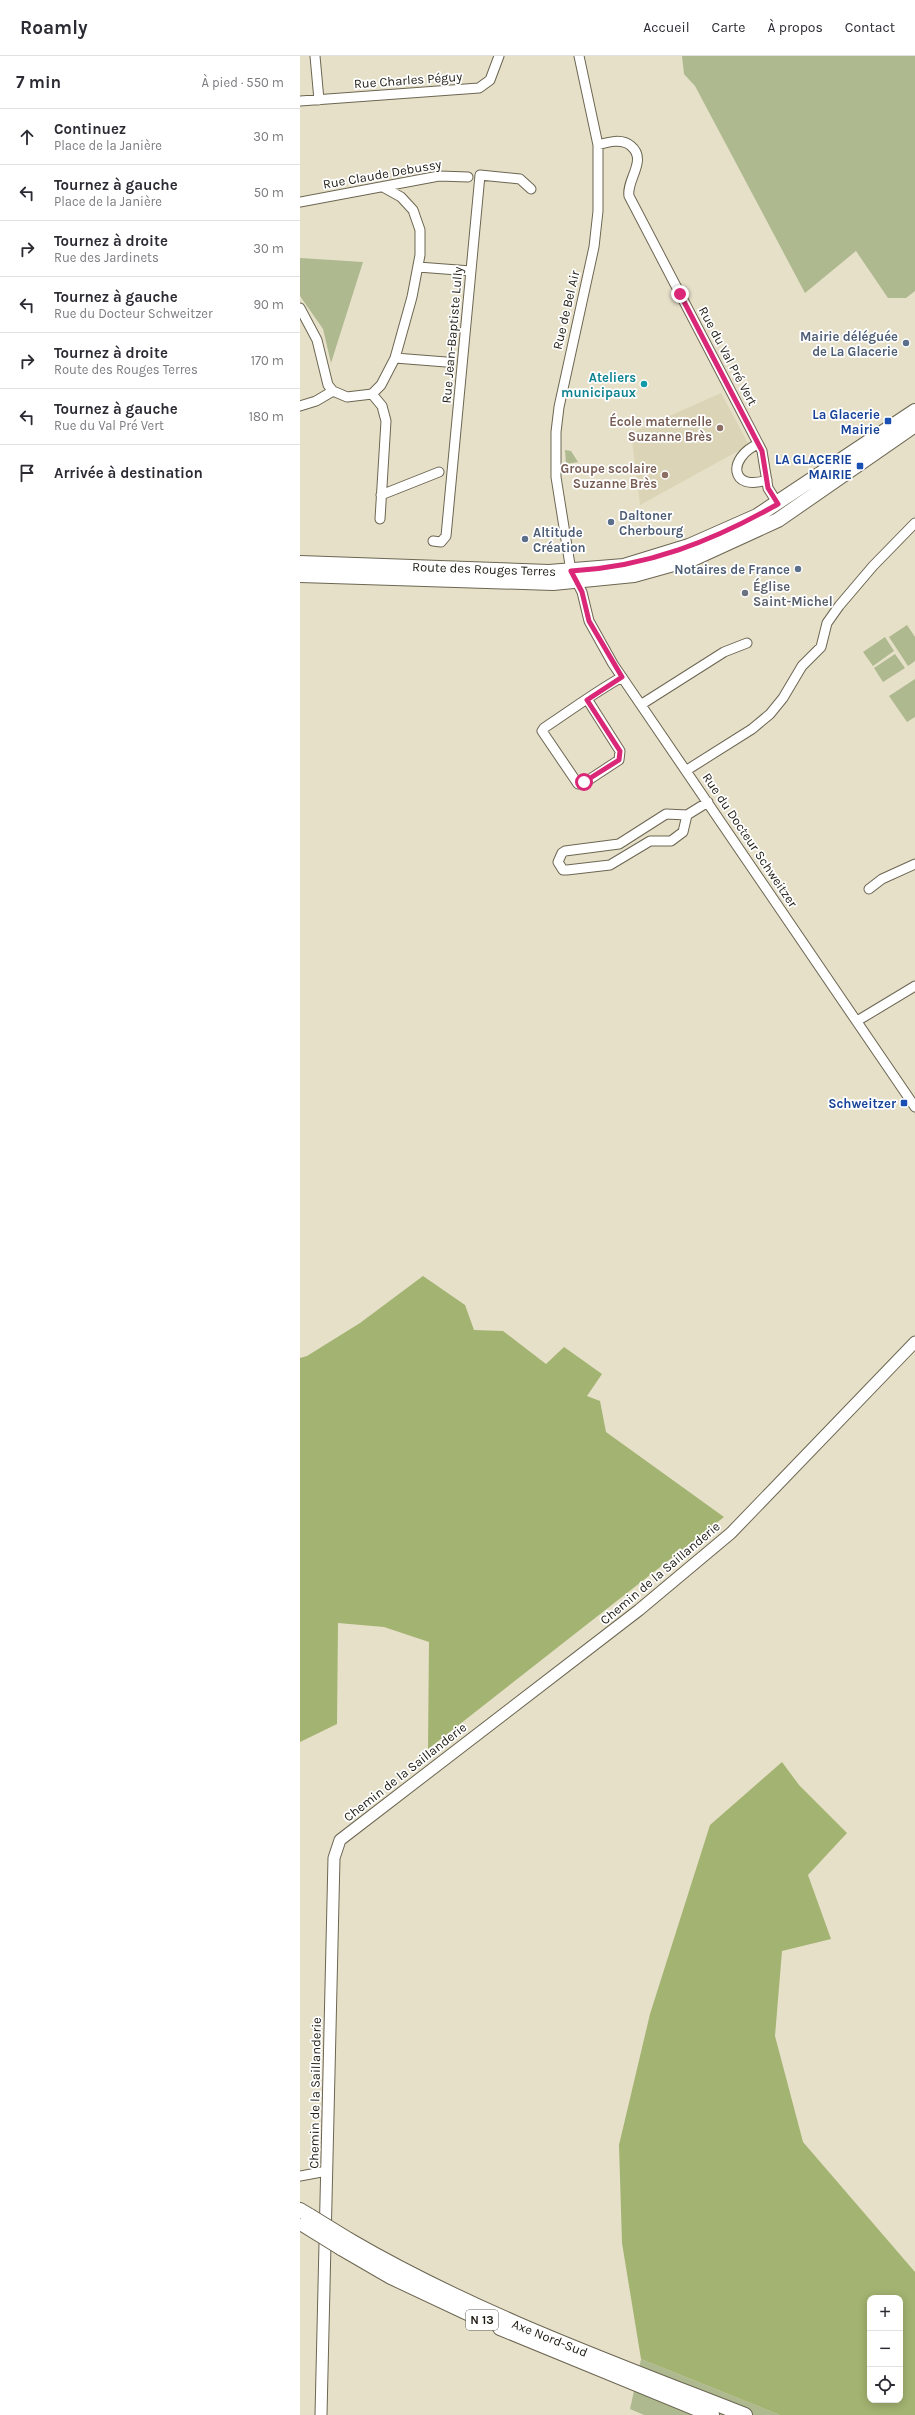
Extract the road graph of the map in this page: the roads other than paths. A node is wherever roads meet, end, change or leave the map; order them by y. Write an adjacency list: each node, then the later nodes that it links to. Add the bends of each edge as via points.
1 (315, 56): 4 (street)
2 (499, 56): 4 (street, Rue Charles Péguy, via 490,80 479,88)
3 (579, 56): 6 (street, Rue de Bel Air)
4 (319, 100): 5 (street, Rue Charles Péguy)
5 (300, 101)
6 (598, 145): 21 (street, Rue du Val Pré Vert, via 620,141 636,151 637,161 627,189 628,196); 31 (street, Rue de Bel Air, via 596,229 556,432 556,476 566,550)
7 (468, 177): 8 (street, Rue Claude Debussy, via 439,176)
8 (383, 187): 10 (street, Rue Claude Debussy); 11 (street, via 408,203 417,219 420,242)
9 (531, 189): 12 (street, Rue Jean-Baptiste Lully, via 520,179 480,175)
10 (300, 202)
11 (418, 267): 12 (street); 14 (street)
12 (471, 271): 28 (street, Rue Jean-Baptiste Lully, via 446,536 441,542)
13 (300, 308): 16 (street, via 317,340 326,380)
14 (395, 358): 15 (street); 17 (street, via 381,385)
15 (446, 362)
16 (333, 391): 17 (street, via 346,397); 18 (street, via 316,401)
17 (372, 394): 24 (street, via 385,414)
18 (300, 406)
19 (915, 411): 25 (main road, Route des Rouges Terres)
20 (915, 425): 31 (main road, Route des Rouges Terres, via 770,524 695,558 634,575)
21 (758, 444): 23 (street, Rue du Val Pré Vert, via 764,457); 23 (street, via 742,454 736,471 748,483)
22 (439, 472): 24 (street)
23 (767, 480): 25 (street, Rue du Val Pré Vert, via 768,488)
24 (381, 495): 26 (street)
25 (778, 504): 31 (main road, Route des Rouges Terres, via 722,534 624,566)
26 (380, 520)
27 (915, 523): 36 (street, via 839,606 827,624 821,648 802,666 770,714 752,729)
28 (433, 541)
29 (300, 563): 31 (main road, Route des Rouges Terres)
30 (300, 575): 31 (main road, Route des Rouges Terres, via 527,583)
31 (574, 576): 33 (street, Rue du Docteur Schweitzer, via 582,592 589,621)
32 (747, 643): 35 (street, via 724,652)
33 (622, 677): 34 (street); 35 (street, Rue du Docteur Schweitzer)
34 (587, 700): 34 (street, via 620,751 619,760 578,784 542,731)
35 (642, 704): 36 (street, Rue du Docteur Schweitzer)
36 (687, 770): 37 (street, Rue du Docteur Schweitzer)
37 (708, 802): 38 (street); 42 (street, Rue du Docteur Schweitzer)
38 (687, 815): 38 (street, via 666,814 616,845 565,851 558,862 563,870 610,865 650,841 671,841 680,836)
39 (915, 864): 40 (street)
40 (869, 889)
41 (915, 986): 42 (street)
42 (857, 1021): 43 (street, Rue du Docteur Schweitzer)
43 (915, 1106)
44 (915, 1342): 45 (street, Chemin de la Saillanderie, via 731,1532 639,1610 340,1840 334,1858)
45 (327, 2171): 46 (street); 49 (street, Chemin de la Saillanderie)
46 (300, 2176)
47 (303, 2218): 48 (main road, Axe Nord-Sud / N 13, bridge)
48 (345, 2244): 50 (main road, Axe Nord-Sud / N 13, via 391,2277 458,2310); 51 (main road, Axe Nord-Sud / N 13, via 468,2304)
49 (321, 2415)
50 (712, 2415)
51 (744, 2415)

